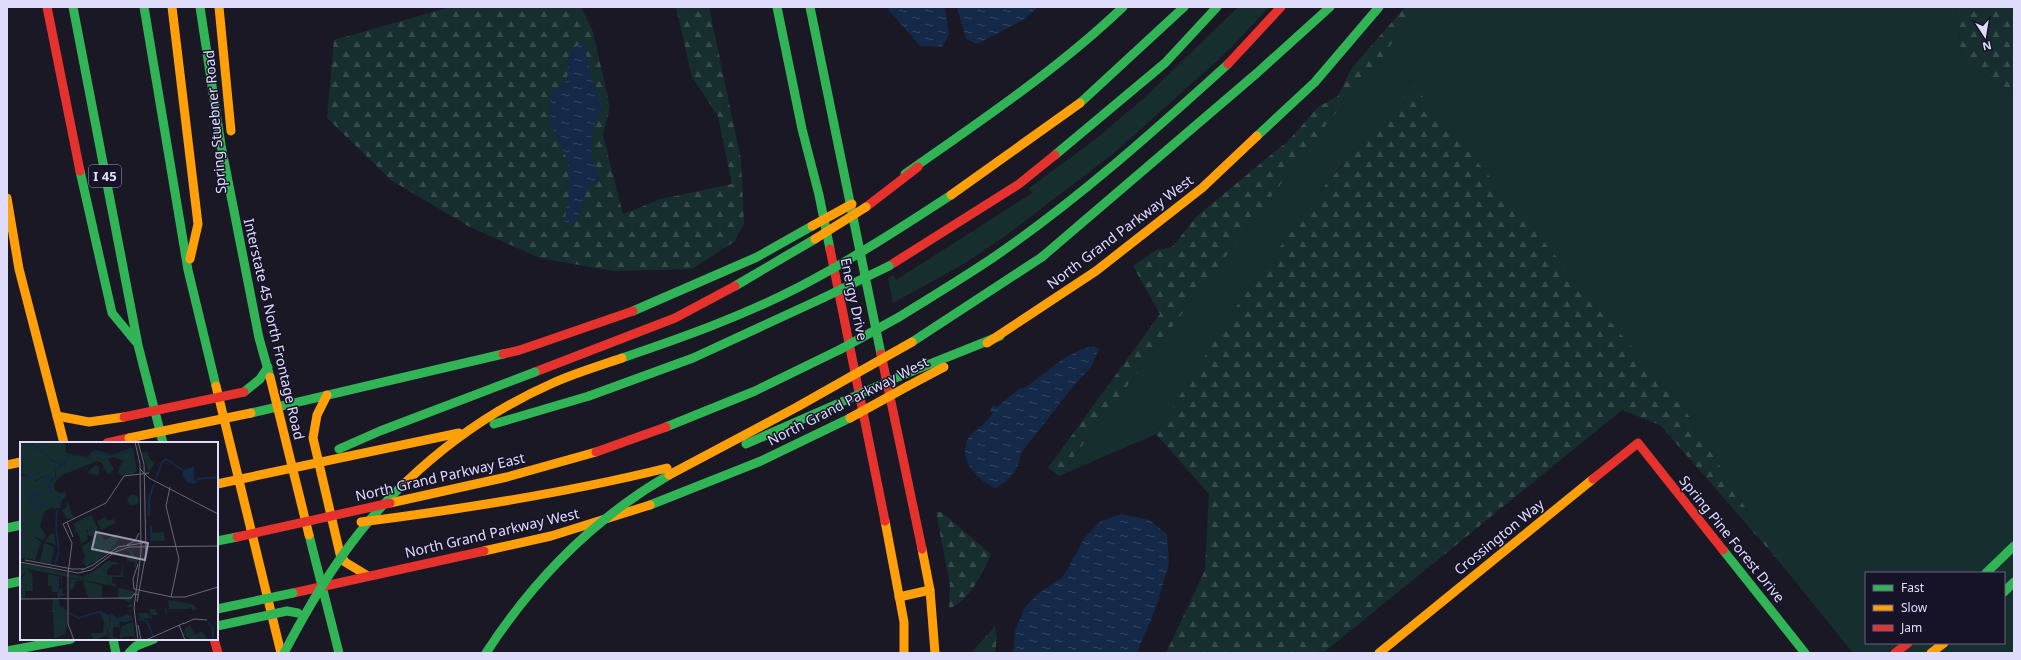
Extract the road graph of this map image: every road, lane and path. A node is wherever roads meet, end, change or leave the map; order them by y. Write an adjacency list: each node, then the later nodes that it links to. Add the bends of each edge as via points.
1 (47, 7): 24 (main road, via 85,196 112,313)
2 (73, 7): 24 (main road, I 45)
3 (144, 7): 22 (main road)
4 (172, 7): 22 (main road, via 198,224)
5 (200, 7): 21 (main road, Interstate 45 North Frontage Road)
6 (219, 7): 17 (main road, Spring Stuebner Road)
7 (777, 7): 50 (main road, Energy Drive, via 822,210)
8 (810, 7): 48 (main road, Energy Drive)
9 (1123, 7): 20 (main road, via 1101,28 1020,93)
10 (1184, 7): 64 (main road, bridge, via 1174,19 1080,103 969,184 896,231 779,296 691,333 550,385 497,412 461,435 417,470 356,535 314,595)
11 (1217, 7): 35 (main road, bridge, via 1165,63 1019,184 888,266 693,358 589,396 478,429)
12 (1282, 7): 39 (main road, North Grand Parkway East, bridge, via 1235,57 1172,115 1082,191 994,257 841,349 755,391 587,455 507,477)
13 (1330, 7): 16 (main road)
14 (1379, 7): 23 (main road, North Grand Parkway West, via 1315,82 1202,188 1096,271)
15 (1302, 19): 16 (main road)
16 (1257, 73): 66 (main road, bridge, via 1042,257 918,338 632,498 574,545 540,579 507,620)
17 (232, 142)
18 (233, 158): 21 (main road, Spring Stuebner Road)
19 (7, 198): 28 (main road, via 19,269)
20 (865, 202): 26 (main road, bridge, via 812,226 757,257 620,316 520,350); 35 (main road, bridge, via 815,239 704,304 675,318 380,431)
21 (238, 235): 25 (main road, Interstate 45 North Frontage Road, via 259,338)
22 (188, 270): 64 (main road)
23 (1000, 336): 39 (main road, bridge, via 904,374 747,443 672,467 543,497); 43 (main road, North Grand Parkway West, bridge, via 850,418 761,461 656,503 551,536)
24 (138, 345): 31 (main road, I 45)
25 (268, 367): 27 (main road, Interstate 45 North Frontage Road); 28 (main road, bridge, via 260,379 244,392 89,422)
26 (327, 395): 27 (main road); 43 (main road, via 313,424 313,438 340,554 345,562)
27 (279, 407): 30 (main road, bridge); 47 (main road, Interstate 45 North Frontage Road)
28 (57, 416): 29 (main road)
29 (64, 442)
30 (111, 442)
31 (163, 442)
32 (1638, 443): 69 (main road, Crossington Way); 70 (main road, Spring Pine Forest Drive)
33 (20, 462): 34 (main road)
34 (7, 465)
35 (295, 468): 36 (main road, bridge)
36 (218, 484)
37 (20, 525): 38 (main road)
38 (7, 528)
39 (237, 537): 40 (main road, North Grand Parkway East)
40 (218, 541)
41 (2014, 546): 42 (main road)
42 (1987, 572)
43 (368, 576): 47 (main road, North Grand Parkway West)
44 (20, 581): 46 (main road)
45 (2014, 582): 49 (main road)
46 (7, 584)
47 (321, 586): 51 (main road, North Grand Parkway West, bridge); 53 (main road, Interstate 45 North Frontage Road)
48 (930, 590): 50 (main road); 68 (main road, Energy Drive)
49 (2005, 591)
50 (899, 597): 67 (main road, Energy Drive, via 904,622)
51 (218, 608)
52 (218, 626): 53 (main road, bridge, via 287,611 318,618)
53 (332, 626): 65 (main road, Interstate 45 North Frontage Road)
54 (66, 640): 60 (main road)
55 (113, 640): 61 (main road)
56 (151, 640): 62 (main road)
57 (214, 640): 63 (main road)
58 (1907, 644): 71 (main road)
59 (1943, 644): 72 (main road)
60 (7, 652)
61 (116, 653)
62 (129, 653)
63 (218, 653)
64 (283, 653)
65 (339, 653)
66 (486, 653)
67 (904, 653)
68 (935, 653)
69 (1379, 653)
70 (1805, 653)
71 (1895, 653)
72 (1931, 653)

